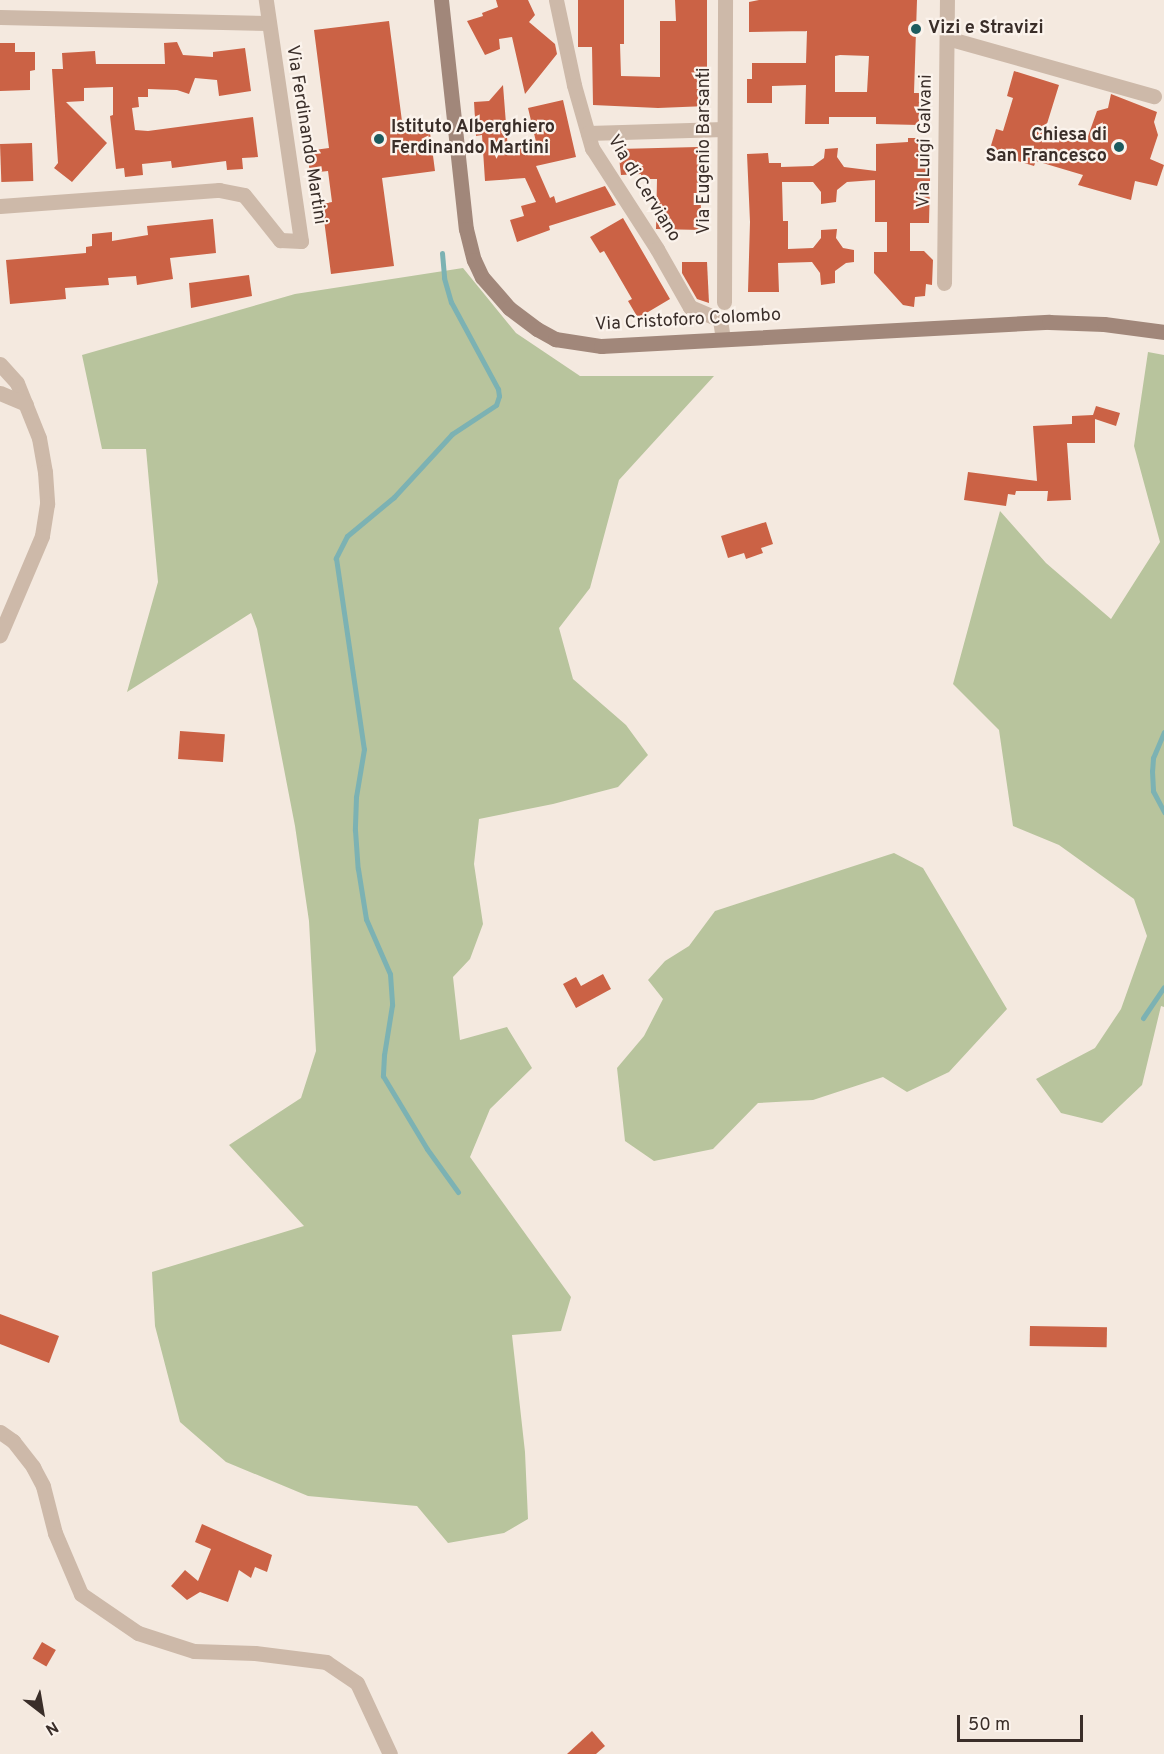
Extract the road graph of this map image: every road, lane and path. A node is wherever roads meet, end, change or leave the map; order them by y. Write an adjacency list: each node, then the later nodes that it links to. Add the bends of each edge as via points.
1 (266, 0): 7 (street, Via Ferdinando Martini)
2 (441, 0): 16 (main road, Via Cristoforo Colombo, via 466,229 474,260 494,291 523,320 555,339 572,343 601,346)
3 (556, 0): 11 (street, Via di Cerviano)
4 (725, 0): 10 (street, Via Eugenio Barsanti)
5 (947, 0): 8 (street, Via Luigi Galvani)
6 (0, 17): 7 (street)
7 (269, 23): 12 (street, Via Ferdinando Martini, via 302,241 280,240 244,195 219,190)
8 (947, 38): 9 (street); 13 (street, Via Luigi Galvani)
9 (1154, 96)
10 (724, 129): 11 (street); 14 (street, Via Eugenio Barsanti)
11 (588, 133): 16 (street, Via di Cerviano, via 592,148 690,307 719,318)
12 (0, 206)
13 (944, 283)
14 (724, 302)
15 (1164, 332): 16 (main road, Via Cristoforo Colombo, via 1049,322)
16 (723, 339)
17 (0, 364): 19 (street, via 17,383)
18 (0, 393): 19 (street)
19 (26, 404): 20 (street, via 39,438 47,504 42,536)
20 (0, 635)
21 (0, 1432): 22 (street, via 19,1450 43,1486 54,1533 81,1594 138,1634 194,1651 255,1653 326,1662 357,1683)
22 (390, 1754)

